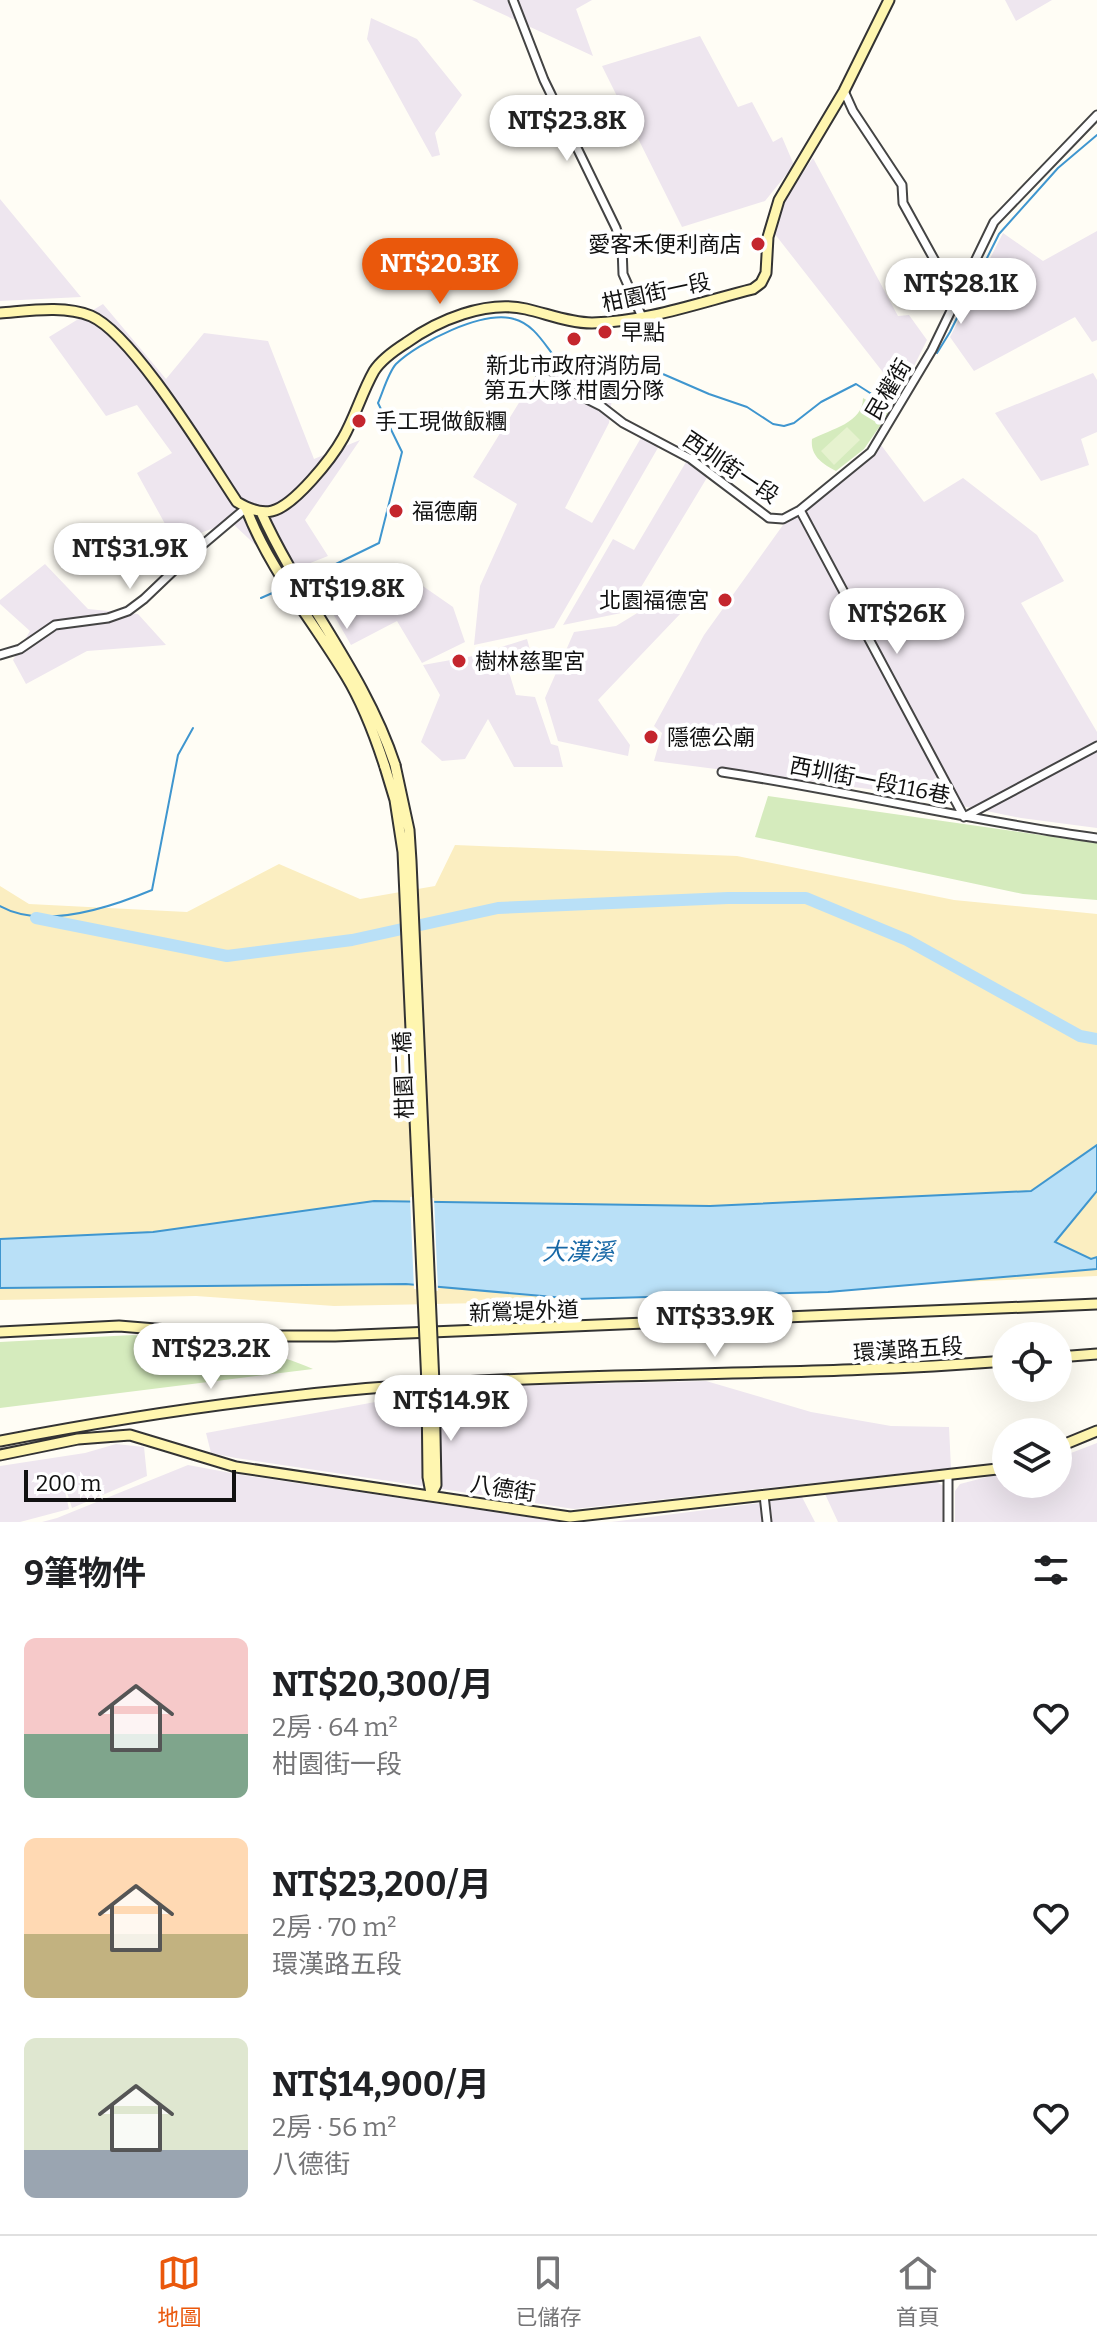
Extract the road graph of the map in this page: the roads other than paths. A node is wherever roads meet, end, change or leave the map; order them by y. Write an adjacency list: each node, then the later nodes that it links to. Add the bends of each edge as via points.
1 (513, 0): 7 (street, via 544,80 616,228 623,274)
2 (889, 0): 3 (street, 柑園街一段)
3 (844, 91): 5 (street, via 902,185 903,203); 7 (street, 柑園街一段, via 779,200 761,283)
4 (1097, 115): 5 (street, 民權街, via 994,222)
5 (956, 299): 10 (street, 民權街, via 871,452)
6 (0, 313): 9 (street, via 64,311 92,316 105,325 137,358)
7 (642, 317): 11 (street, 柑園街一段, via 588,323 501,307 467,312 435,327 408,341 376,369 342,440 314,476 285,505)
8 (541, 376): 10 (street, 西圳街一段, via 691,459 769,518 783,519)
9 (246, 508): 11 (street); 12 (street, via 128,611 55,625 20,649); 14 (street, via 353,689)
10 (800, 510): 16 (street, 西圳街一段)
11 (261, 512): 14 (street, via 367,698)
12 (0, 655)
13 (1097, 746): 16 (street)
14 (390, 766): 23 (street, 柑園二橋, bridge, via 409,830 412,874)
15 (722, 772): 16 (street, 西圳街一段116巷)
16 (964, 817): 17 (street, 西圳街一段116巷)
17 (1097, 838)
18 (1097, 1304): 19 (street, 新鶯堤外道, via 335,1336 241,1336 119,1326)
19 (0, 1332)
20 (1097, 1354): 21 (street)
21 (1072, 1356)
22 (992, 1362): 23 (street, 環漢路五段, via 838,1372)
23 (430, 1384): 25 (street, 環漢路五段, via 179,1412); 30 (street, 柑園二橋, via 436,1485)
24 (1097, 1431): 26 (street)
25 (0, 1441)
26 (1072, 1441)
27 (0, 1455): 30 (street, 八德街, via 122,1434 236,1467)
28 (992, 1470): 29 (street, 八德街)
29 (948, 1475): 31 (street, 八德街); 33 (street)
30 (431, 1495): 31 (street, 八德街, via 570,1517)
31 (764, 1495): 32 (street)
32 (767, 1522)
33 (948, 1522)

